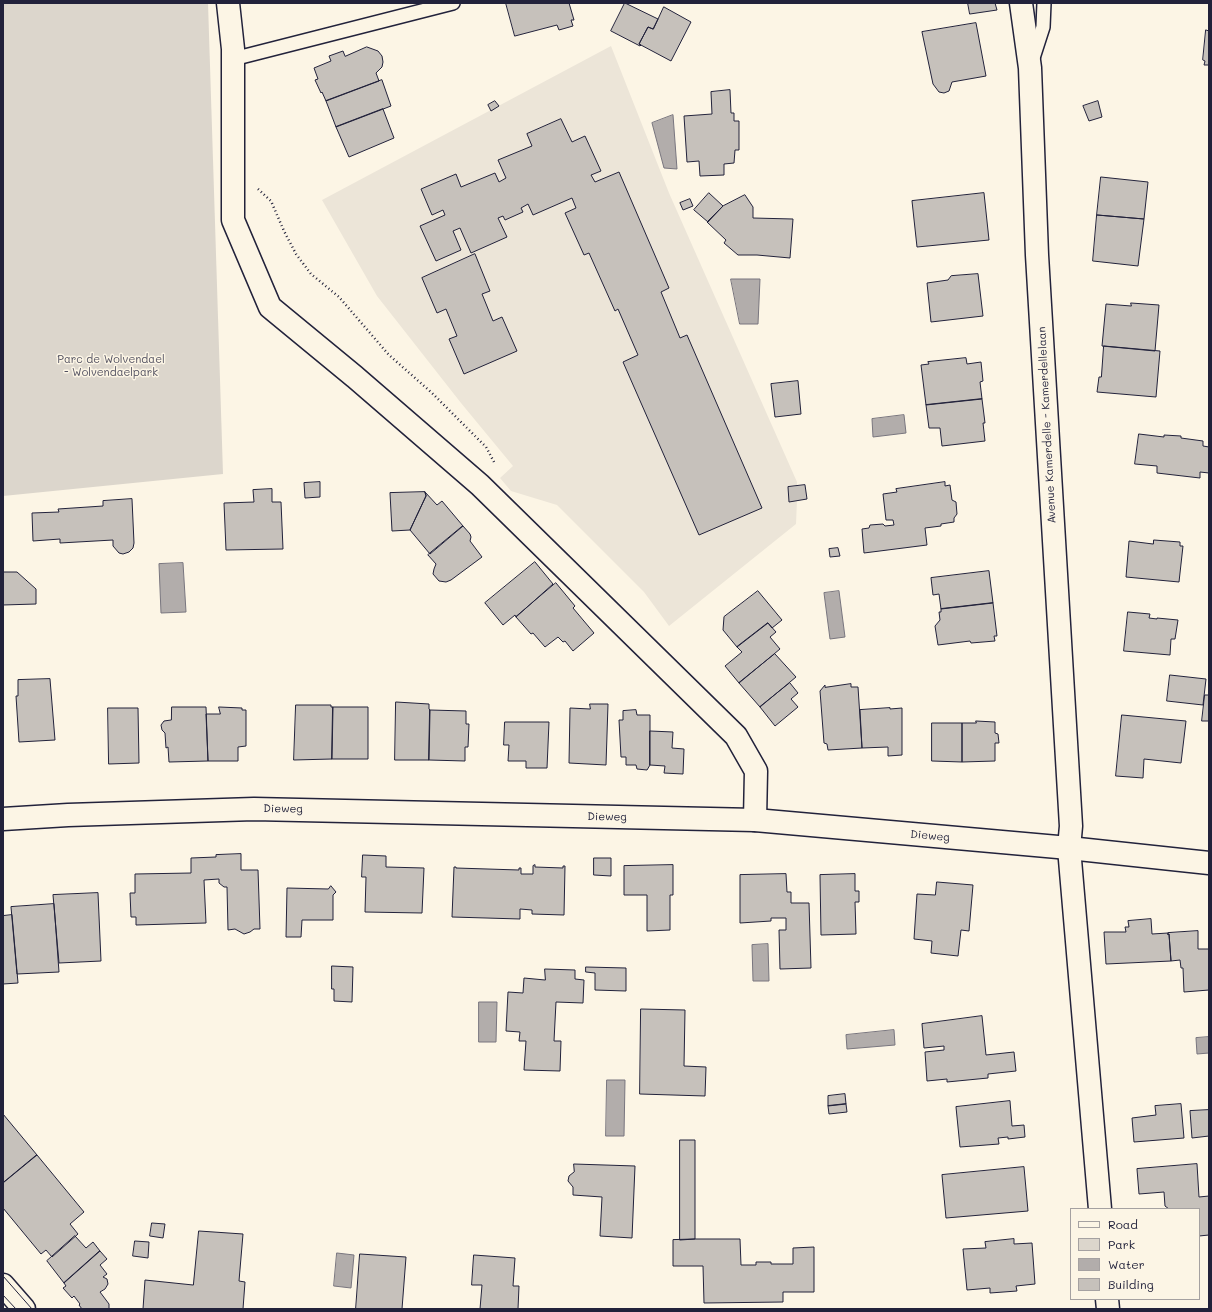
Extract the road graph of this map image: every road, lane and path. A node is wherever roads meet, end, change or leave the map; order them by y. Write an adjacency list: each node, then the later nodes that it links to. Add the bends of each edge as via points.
1 (228, 3): 5 (street)
2 (453, 3): 5 (lane)
3 (1021, 3): 6 (street, Avenue Kamerdelle - Kamerdellelaan)
4 (1044, 3): 6 (lane, via 1043,27)
5 (233, 59): 7 (street)
6 (1030, 68): 11 (street, Avenue Kamerdelle - Kamerdellelaan, via 1038,255 1071,818)
7 (233, 176): 8 (path, via 254,185 271,201 296,254 311,274 339,297 389,355 432,393 486,447 496,466); 8 (street, via 233,220 270,306)
8 (497, 501): 10 (street, via 736,736 756,771)
9 (3, 819): 10 (street, Dieweg, via 258,809)
10 (755, 820): 11 (street, Dieweg)
11 (1069, 848): 12 (street, Dieweg); 13 (street, Avenue Kamerdelle - Kamerdellelaan)
12 (1209, 864)
13 (1100, 1208)

